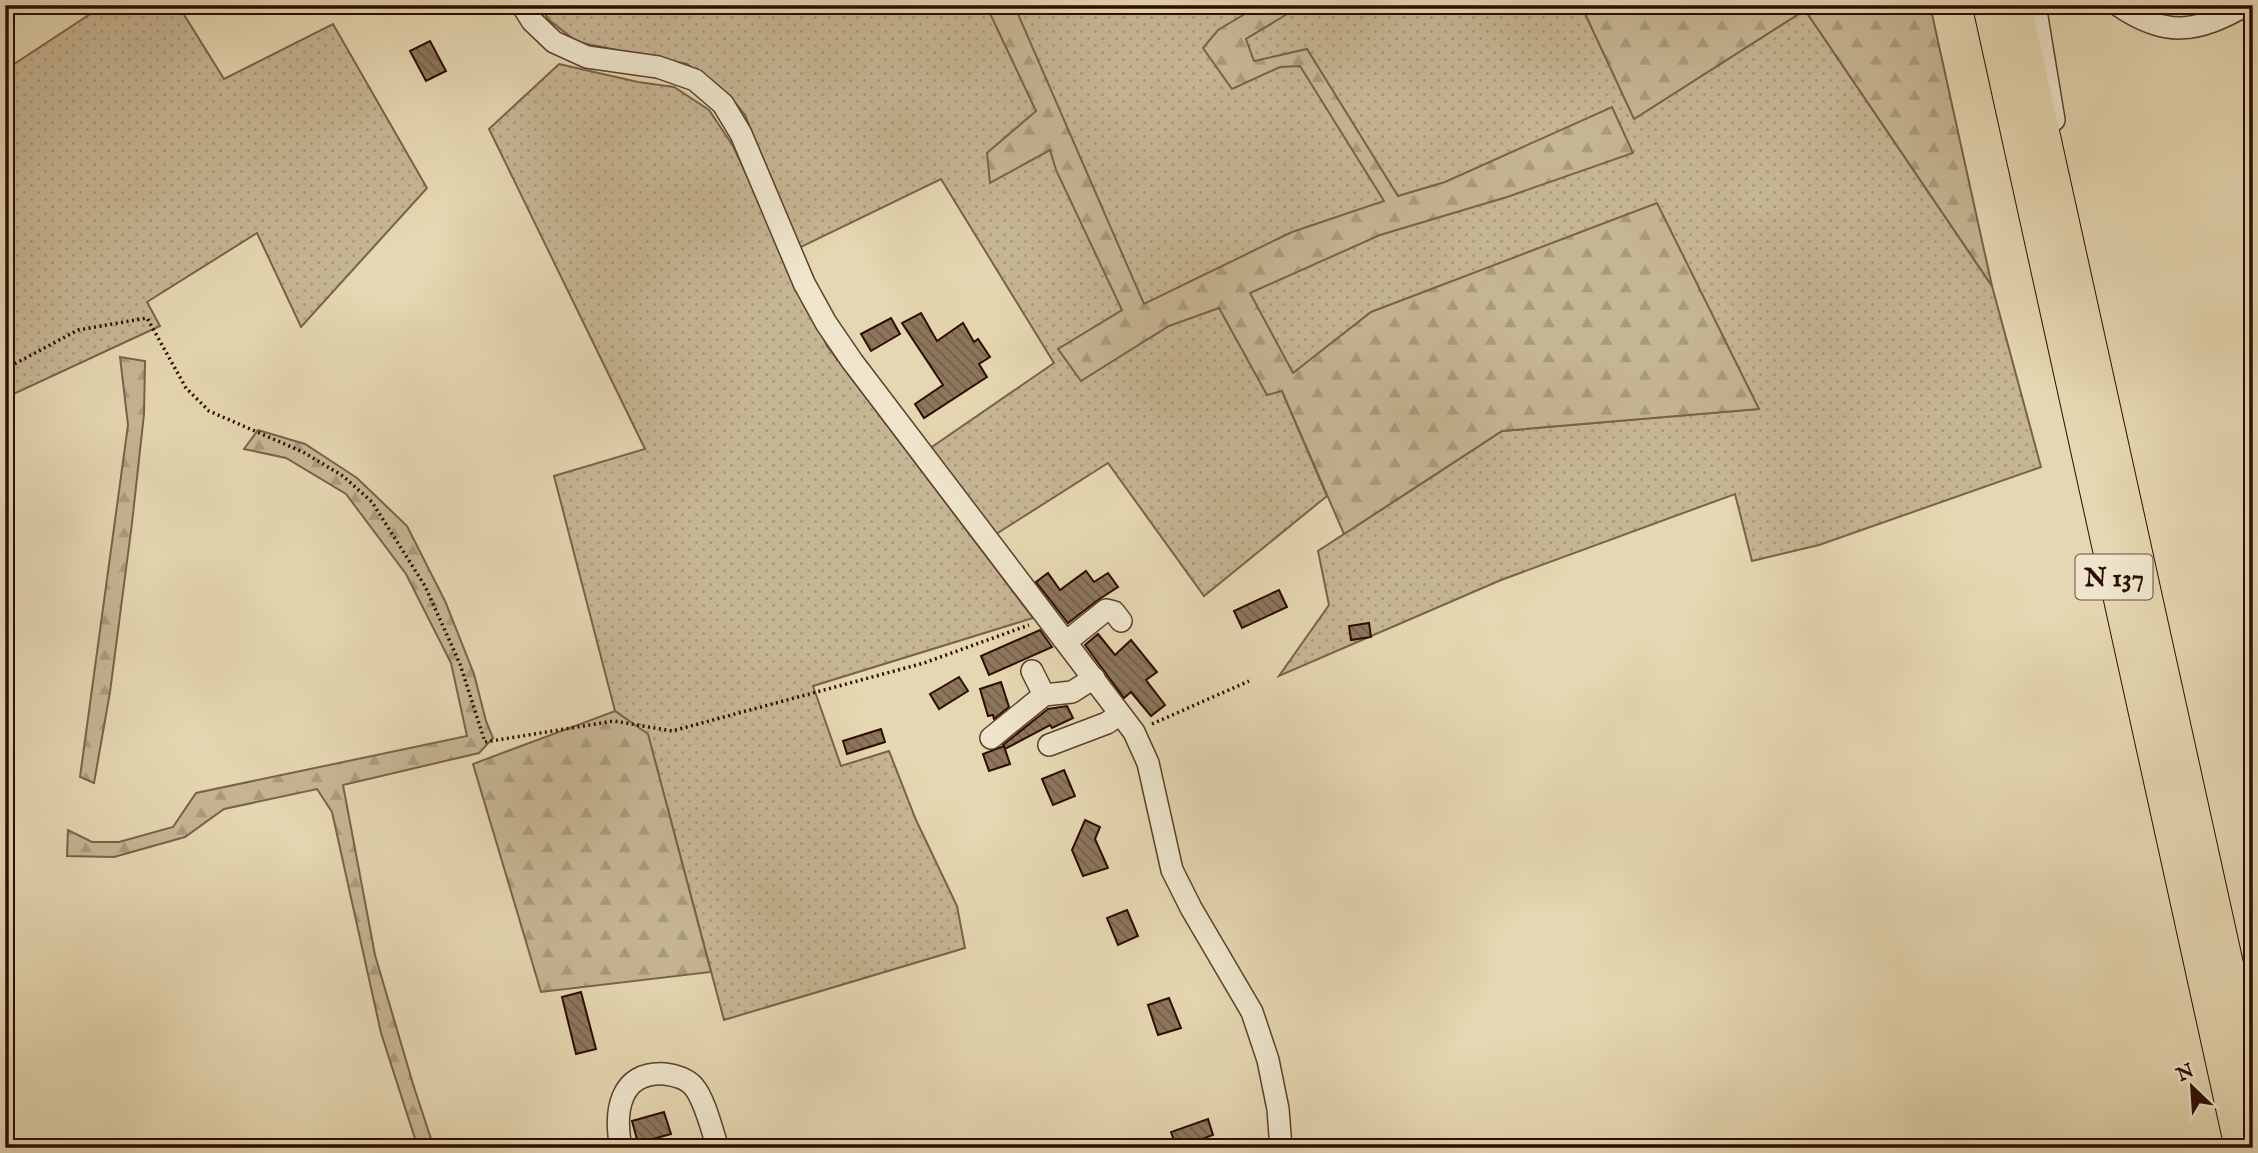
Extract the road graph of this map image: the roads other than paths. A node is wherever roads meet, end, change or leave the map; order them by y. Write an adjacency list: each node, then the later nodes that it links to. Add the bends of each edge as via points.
1 (522, 5): 9 (street, via 554,42 587,57 658,67 695,80 723,104 741,134 804,283 826,323)
2 (1989, 5): 20 (highway, N 137)
3 (2015, 5): 7 (highway, N 137)
4 (2035, 5): 7 (street, via 2054,114)
5 (2118, 5): 6 (street, via 2139,19 2192,28 2218,21)
6 (2246, 5)
7 (2055, 185): 16 (highway, N 137)
8 (1121, 621): 9 (street, via 1106,610)
9 (1066, 642): 11 (street)
10 (1032, 671): 12 (street)
11 (1094, 678): 12 (street, via 1072,692); 13 (street)
12 (1044, 695): 14 (street)
13 (1120, 714): 15 (street); 19 (street, via 1148,764 1172,870 1252,1012 1278,1109)
14 (991, 738)
15 (1049, 745)
16 (2253, 1082)
17 (621, 1148): 18 (street, via 617,1115 624,1094 638,1079 663,1074 693,1085)
18 (718, 1148)
19 (1281, 1148)
20 (2241, 1148)

